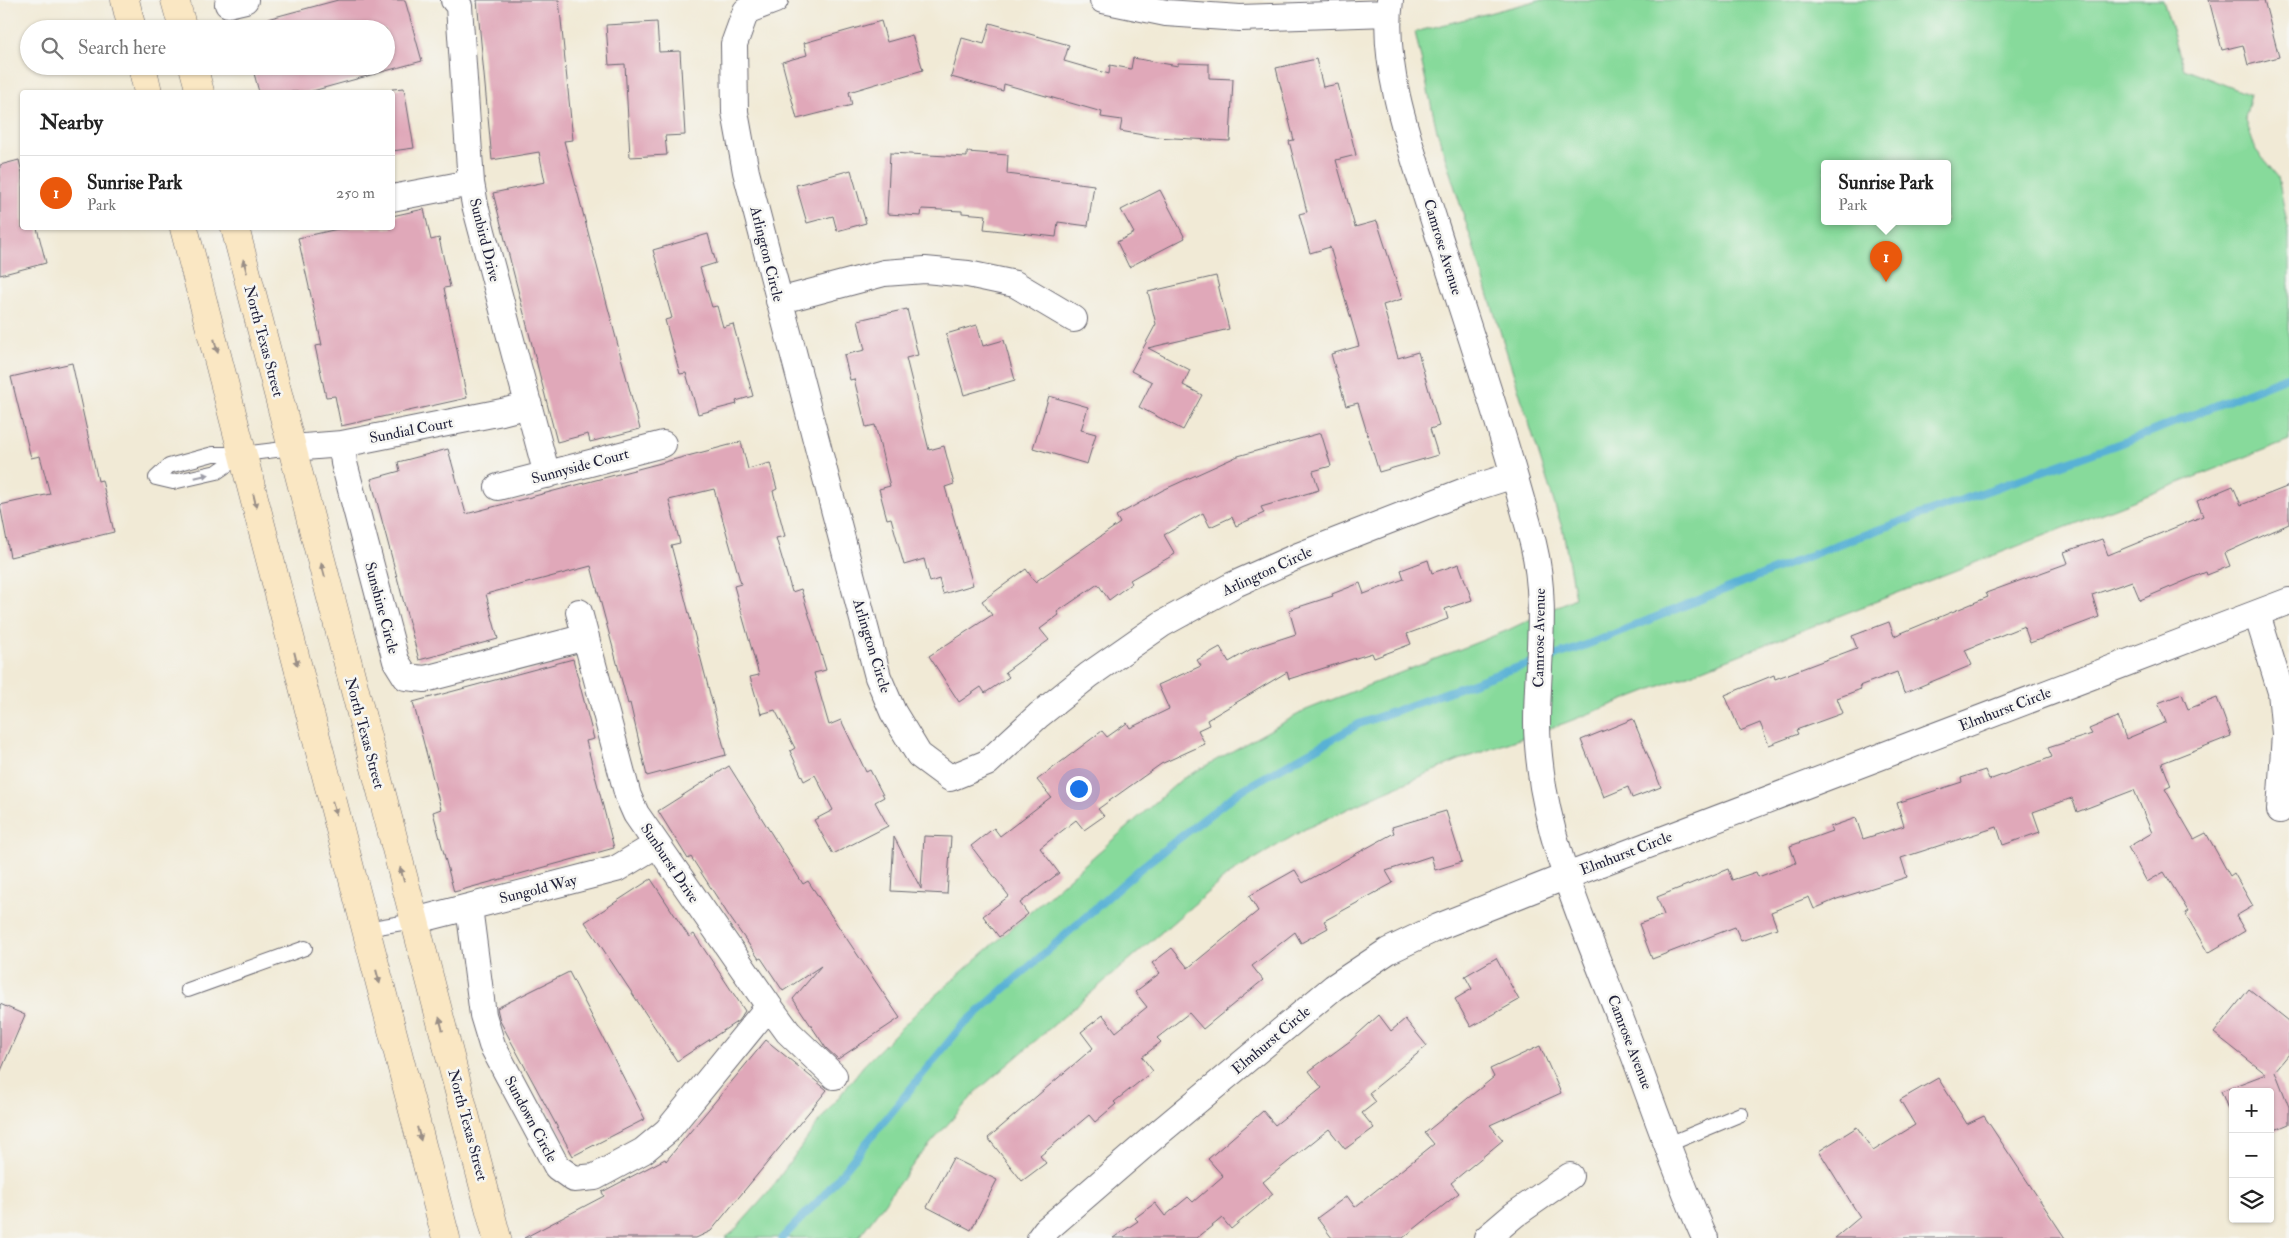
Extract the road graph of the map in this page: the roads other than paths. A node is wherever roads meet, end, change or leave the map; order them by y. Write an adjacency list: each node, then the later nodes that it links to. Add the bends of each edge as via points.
1 (125, 0): 7 (main road)
2 (175, 0): 8 (main road)
3 (454, 0): 13 (street, Sunbird Drive, via 459,6)
4 (775, 0): 17 (street, Arlington Circle, via 746,11 734,44 735,112 746,172)
5 (1103, 0): 6 (street, via 1166,13 1240,18)
6 (1389, 6): 25 (street, Camrose Avenue, via 1390,60 1404,124)
7 (130, 20)
8 (181, 20)
9 (144, 75): 11 (main road)
10 (195, 75): 12 (main road)
11 (148, 90)
12 (199, 90)
13 (471, 183): 14 (street); 19 (street, Sunbird Drive)
14 (395, 197)
15 (185, 230): 23 (main road, one-way to 23)
16 (236, 230): 22 (main road, North Texas Street, one-way to 16)
17 (779, 301): 18 (street, via 884,273 925,270 968,274 1015,284); 25 (street, Arlington Circle, via 878,677 893,712 919,755 950,778 986,763 1088,676 1162,624 1233,585 1307,552)
18 (1074, 319)
19 (529, 405): 20 (street, Sundial Court); 24 (street, Sunbird Drive)
20 (342, 444): 22 (street, Sundial Court); 30 (street, Sunshine Circle, via 344,463 396,661 406,677 425,679)
21 (663, 444): 24 (street, Sunnyside Court)
22 (292, 448): 23 (lane); 35 (main road, North Texas Street, one-way to 22)
23 (243, 454): 23 (lane, one-way to 23, via 213,454 169,466 156,478 173,482 217,472); 36 (main road, one-way to 36)
24 (548, 475): 26 (street, Sunnyside Court)
25 (1514, 475): 33 (street, Camrose Avenue, via 1534,546 1541,588 1537,725 1542,782 1550,825)
26 (498, 487)
27 (2289, 601): 29 (street, Elmhurst Circle)
28 (579, 612): 30 (street, Sunburst Drive)
29 (2256, 614): 31 (street, via 2281,692 2285,734); 33 (street, Elmhurst Circle)
30 (586, 637): 32 (street, Sunburst Drive, via 628,796)
31 (2280, 810)
32 (656, 845): 34 (street, Sungold Way, via 616,869); 39 (street, Sunburst Drive)
33 (1567, 876): 42 (street, Camrose Avenue); 46 (street, Elmhurst Circle, via 1438,927 1388,951 1342,982 1142,1148)
34 (469, 907): 35 (street, Sungold Way); 39 (street, Sundown Circle, via 483,1016 492,1045 557,1167 574,1179 595,1177 643,1151 667,1131)
35 (414, 921): 36 (lane); 45 (main road, North Texas Street, one-way to 35)
36 (366, 929): 44 (main road, one-way to 44)
37 (305, 948): 38 (lane)
38 (188, 990)
39 (769, 1006): 40 (street, Sunburst Drive, via 788,1032)
40 (834, 1076)
41 (1741, 1114): 42 (lane)
42 (1669, 1144): 48 (street, Camrose Avenue)
43 (1570, 1176): 47 (street)
44 (446, 1238)
45 (497, 1238)
46 (1040, 1238)
47 (1487, 1238)
48 (1705, 1238)

